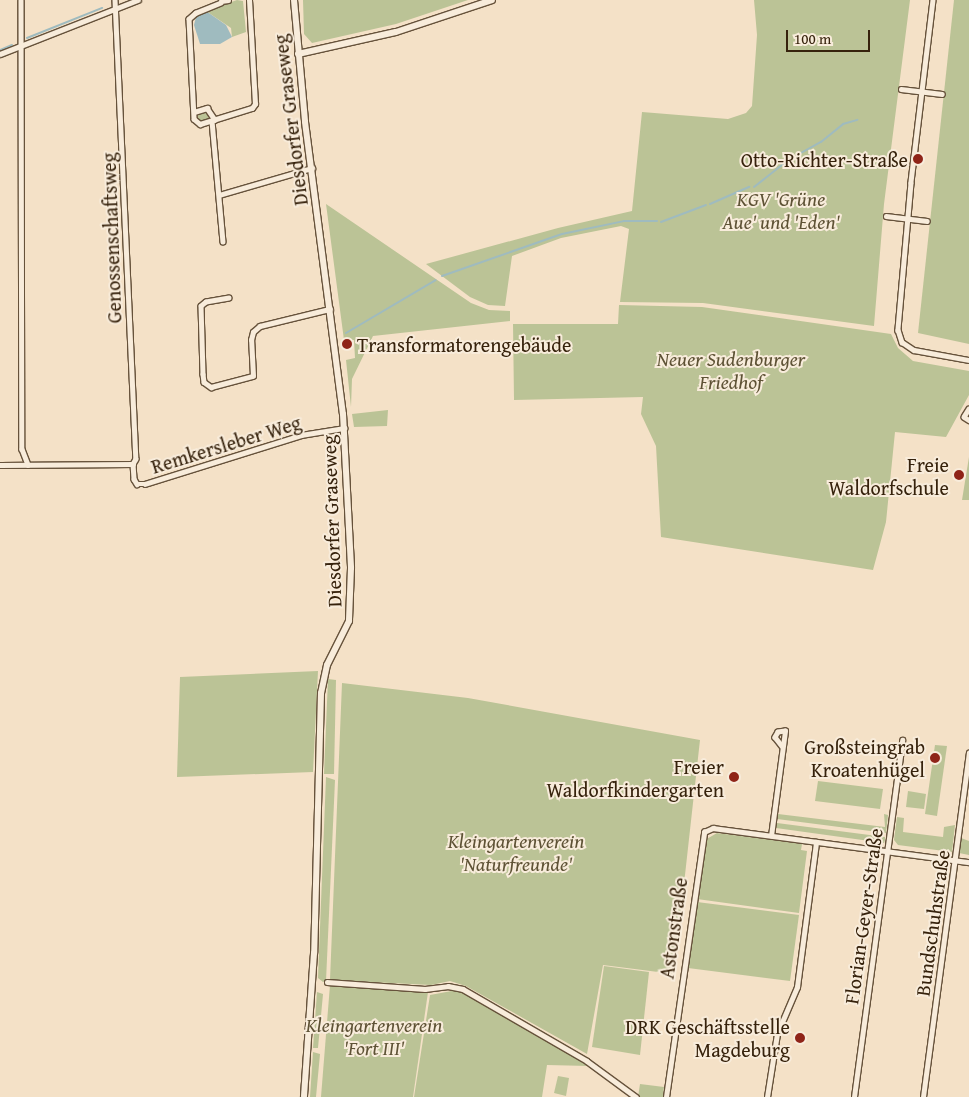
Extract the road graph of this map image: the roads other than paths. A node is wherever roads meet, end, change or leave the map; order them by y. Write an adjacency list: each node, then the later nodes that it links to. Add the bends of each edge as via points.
1 (21, 0): 11 (street)
2 (116, 0): 10 (street, Genossenschaftsweg)
3 (138, 0): 10 (street)
4 (228, 0): 9 (street)
5 (248, 0): 18 (street, via 254,104 252,108)
6 (294, 0): 13 (main road, Diesdorfer Graseweg)
7 (492, 0): 13 (main road, via 396,32)
8 (933, 0): 15 (street)
9 (221, 1): 17 (street, via 189,19)
10 (116, 9): 11 (street); 31 (street, Genossenschaftsweg, via 136,459)
11 (20, 47): 12 (street); 33 (street, via 22,449)
12 (0, 54)
13 (298, 54): 19 (main road, Diesdorfer Graseweg)
14 (901, 89): 15 (street)
15 (921, 92): 16 (street); 22 (street)
16 (942, 94)
17 (194, 112): 18 (street, via 206,108); 18 (street, via 194,119 200,124)
18 (214, 120): 20 (street)
19 (312, 168): 20 (street); 26 (main road, Diesdorfer Graseweg)
20 (219, 195): 24 (street)
21 (886, 216): 22 (street)
22 (907, 218): 23 (street); 27 (street, via 898,332 904,344 914,350)
23 (927, 220)
24 (223, 240)
25 (229, 298): 26 (street, via 201,306 203,374 204,382 211,387 253,376 251,340 253,332 260,326)
26 (330, 309): 30 (main road, Diesdorfer Graseweg)
27 (969, 360)
28 (969, 409): 29 (street, via 964,417)
29 (969, 420)
30 (344, 428): 31 (street, Remkersleber Weg, via 301,436 145,484 137,484); 43 (main road, Diesdorfer Graseweg, via 349,486 351,605 346,630 325,670 321,693 314,953)
31 (132, 464): 33 (street)
32 (0, 465): 33 (street)
33 (28, 466)
34 (902, 740): 39 (street, Florian-Geyer-Straße)
35 (782, 746): 37 (street)
36 (969, 753): 40 (street, Bundschuhstraße)
37 (771, 836): 38 (street, Astonstraße); 45 (street, Astonstraße, via 712,828 701,837)
38 (816, 842): 39 (street, Astonstraße); 46 (street, via 797,987 777,1034)
39 (888, 851): 40 (street, Astonstraße); 47 (street, Florian-Geyer-Straße)
40 (956, 860): 41 (street, Astonstraße); 48 (street, Bundschuhstraße)
41 (969, 862)
42 (327, 982): 44 (street, via 425,989 448,986 463,990 587,1061)
43 (304, 1097)
44 (636, 1097)
45 (666, 1097)
46 (767, 1097)
47 (854, 1097)
48 (923, 1097)

